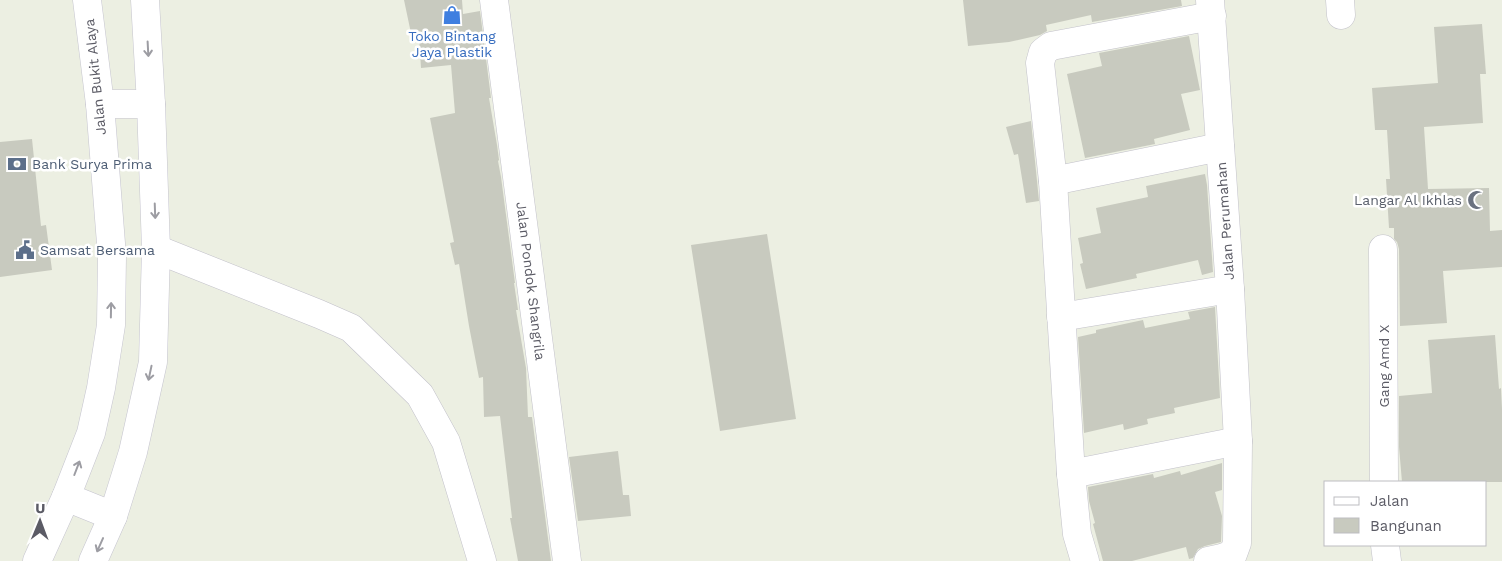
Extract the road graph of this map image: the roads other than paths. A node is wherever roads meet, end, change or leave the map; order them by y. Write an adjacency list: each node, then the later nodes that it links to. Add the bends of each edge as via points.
1 (87, 0): 5 (street, Jalan Bukit Alaya)
2 (146, 0): 6 (street, one-way to 6)
3 (494, 0): 22 (street, Jalan Pondok Shangrila)
4 (1211, 8): 7 (street, Jalan Perumahan); 8 (street, via 1051,46 1043,52 1040,63)
5 (100, 104): 6 (street); 16 (street, Jalan Bukit Alaya, one-way to 5, via 91,433 111,325 112,256)
6 (151, 104): 9 (street, one-way to 9)
7 (1220, 147): 8 (street); 11 (street, Jalan Perumahan)
8 (1053, 181): 12 (street)
9 (156, 249): 17 (street, one-way to 17, via 153,362 134,452); 21 (street, via 351,328 420,395 446,442)
10 (1383, 249): 15 (street, Gang Amd X)
11 (1230, 289): 12 (street); 13 (street, Jalan Perumahan)
12 (1061, 317): 14 (street)
13 (1238, 441): 14 (street); 24 (street, Jalan Perumahan, via 1237,543 1233,554)
14 (1071, 474): 23 (street, via 1078,534)
15 (1384, 481)
16 (66, 497): 17 (street); 19 (street, Jalan Bukit Alaya)
17 (113, 516): 20 (street, one-way to 20)
18 (1385, 546): 25 (street)
19 (37, 561)
20 (93, 561)
21 (482, 561)
22 (567, 561)
23 (1085, 561)
24 (1208, 561)
25 (1387, 561)

